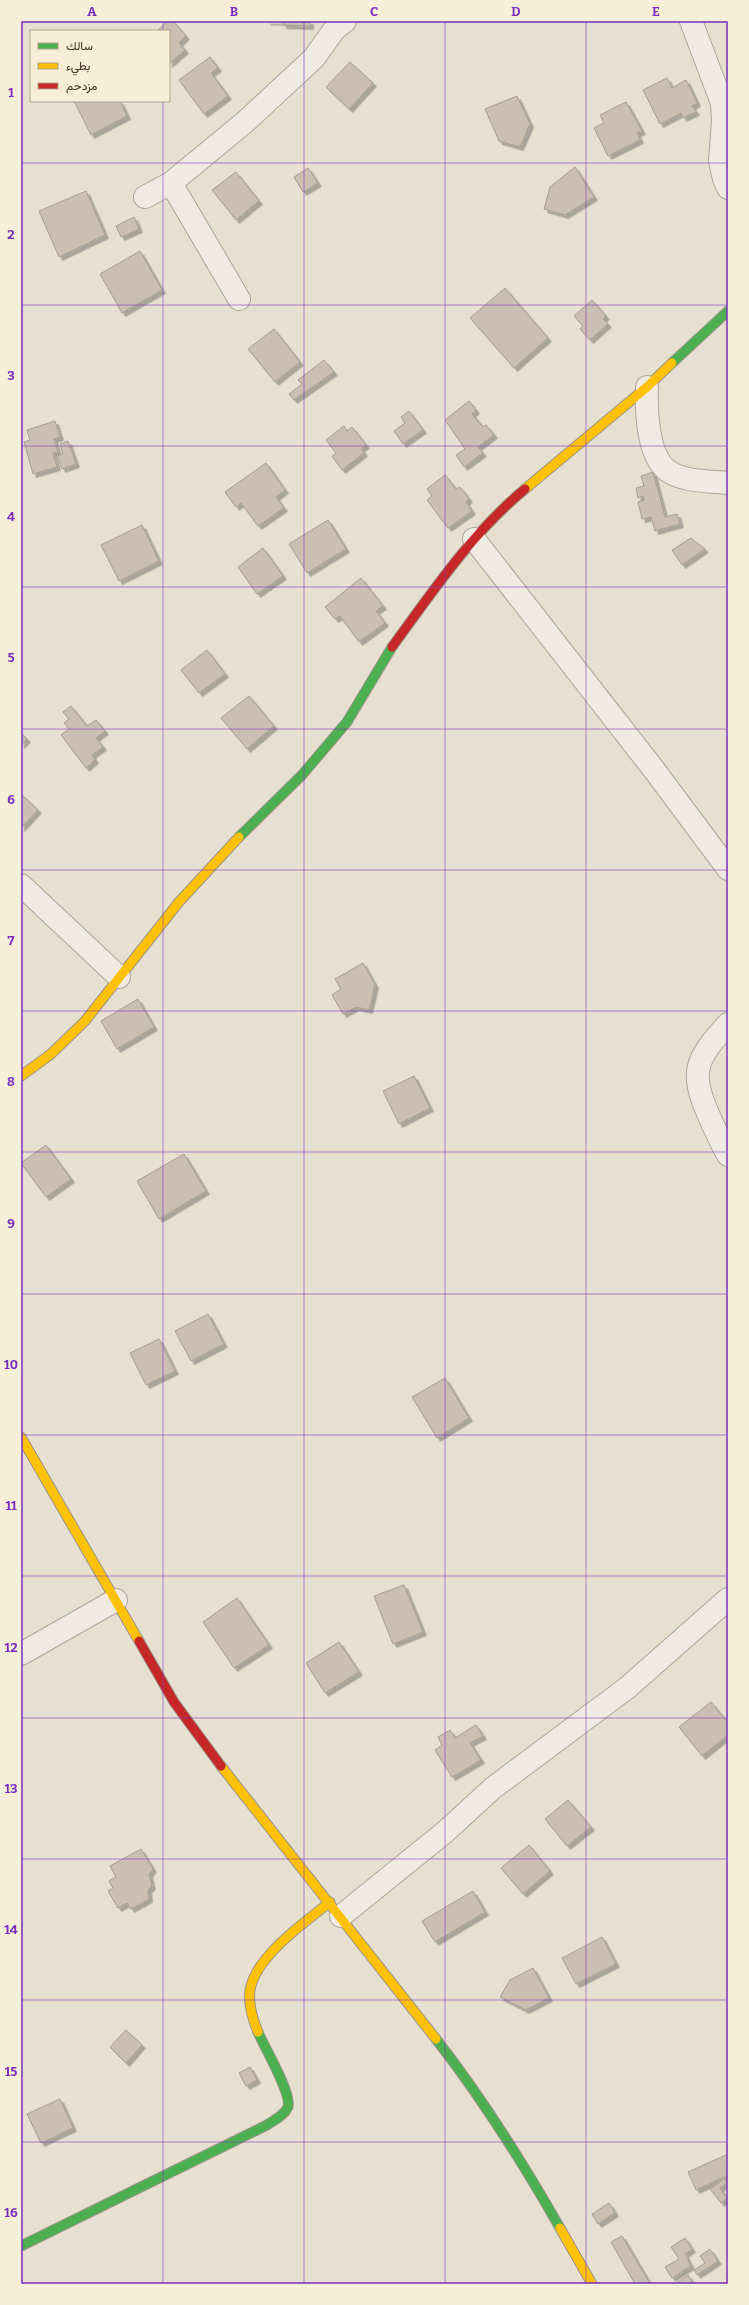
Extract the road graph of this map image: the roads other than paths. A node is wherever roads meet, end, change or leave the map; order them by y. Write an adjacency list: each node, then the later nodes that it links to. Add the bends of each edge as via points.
1 (345, 21): 3 (street, via 334,30 314,58)
2 (691, 21): 4 (street, via 722,103 720,161)
3 (172, 183): 5 (street); 6 (street)
4 (728, 188)
5 (145, 197)
6 (239, 300)
7 (728, 311): 8 (street)
8 (647, 386): 9 (street, via 646,406 650,431 660,463 668,471 685,478); 10 (street, via 501,509)
9 (728, 484)
10 (474, 539): 11 (street, via 655,771); 13 (street, via 460,554 390,650 347,722 302,775 233,843 179,902)
11 (728, 870)
12 (21, 884): 13 (street)
13 (119, 978): 15 (street, via 85,1021 51,1054)
14 (728, 1024): 16 (street, via 711,1043 698,1068 697,1083 701,1098)
15 (21, 1076)
16 (728, 1155)
17 (21, 1437): 19 (street)
18 (728, 1599): 21 (street, via 627,1688 493,1788 445,1832)
19 (116, 1600): 20 (street); 21 (street, via 174,1702 223,1769)
20 (21, 1654)
21 (335, 1909): 22 (street, via 292,1933 268,1957 253,1979 250,1991 252,2013 287,2093 288,2106 281,2116); 23 (street, via 455,2063 536,2186)
22 (23, 2242)
23 (592, 2284)

